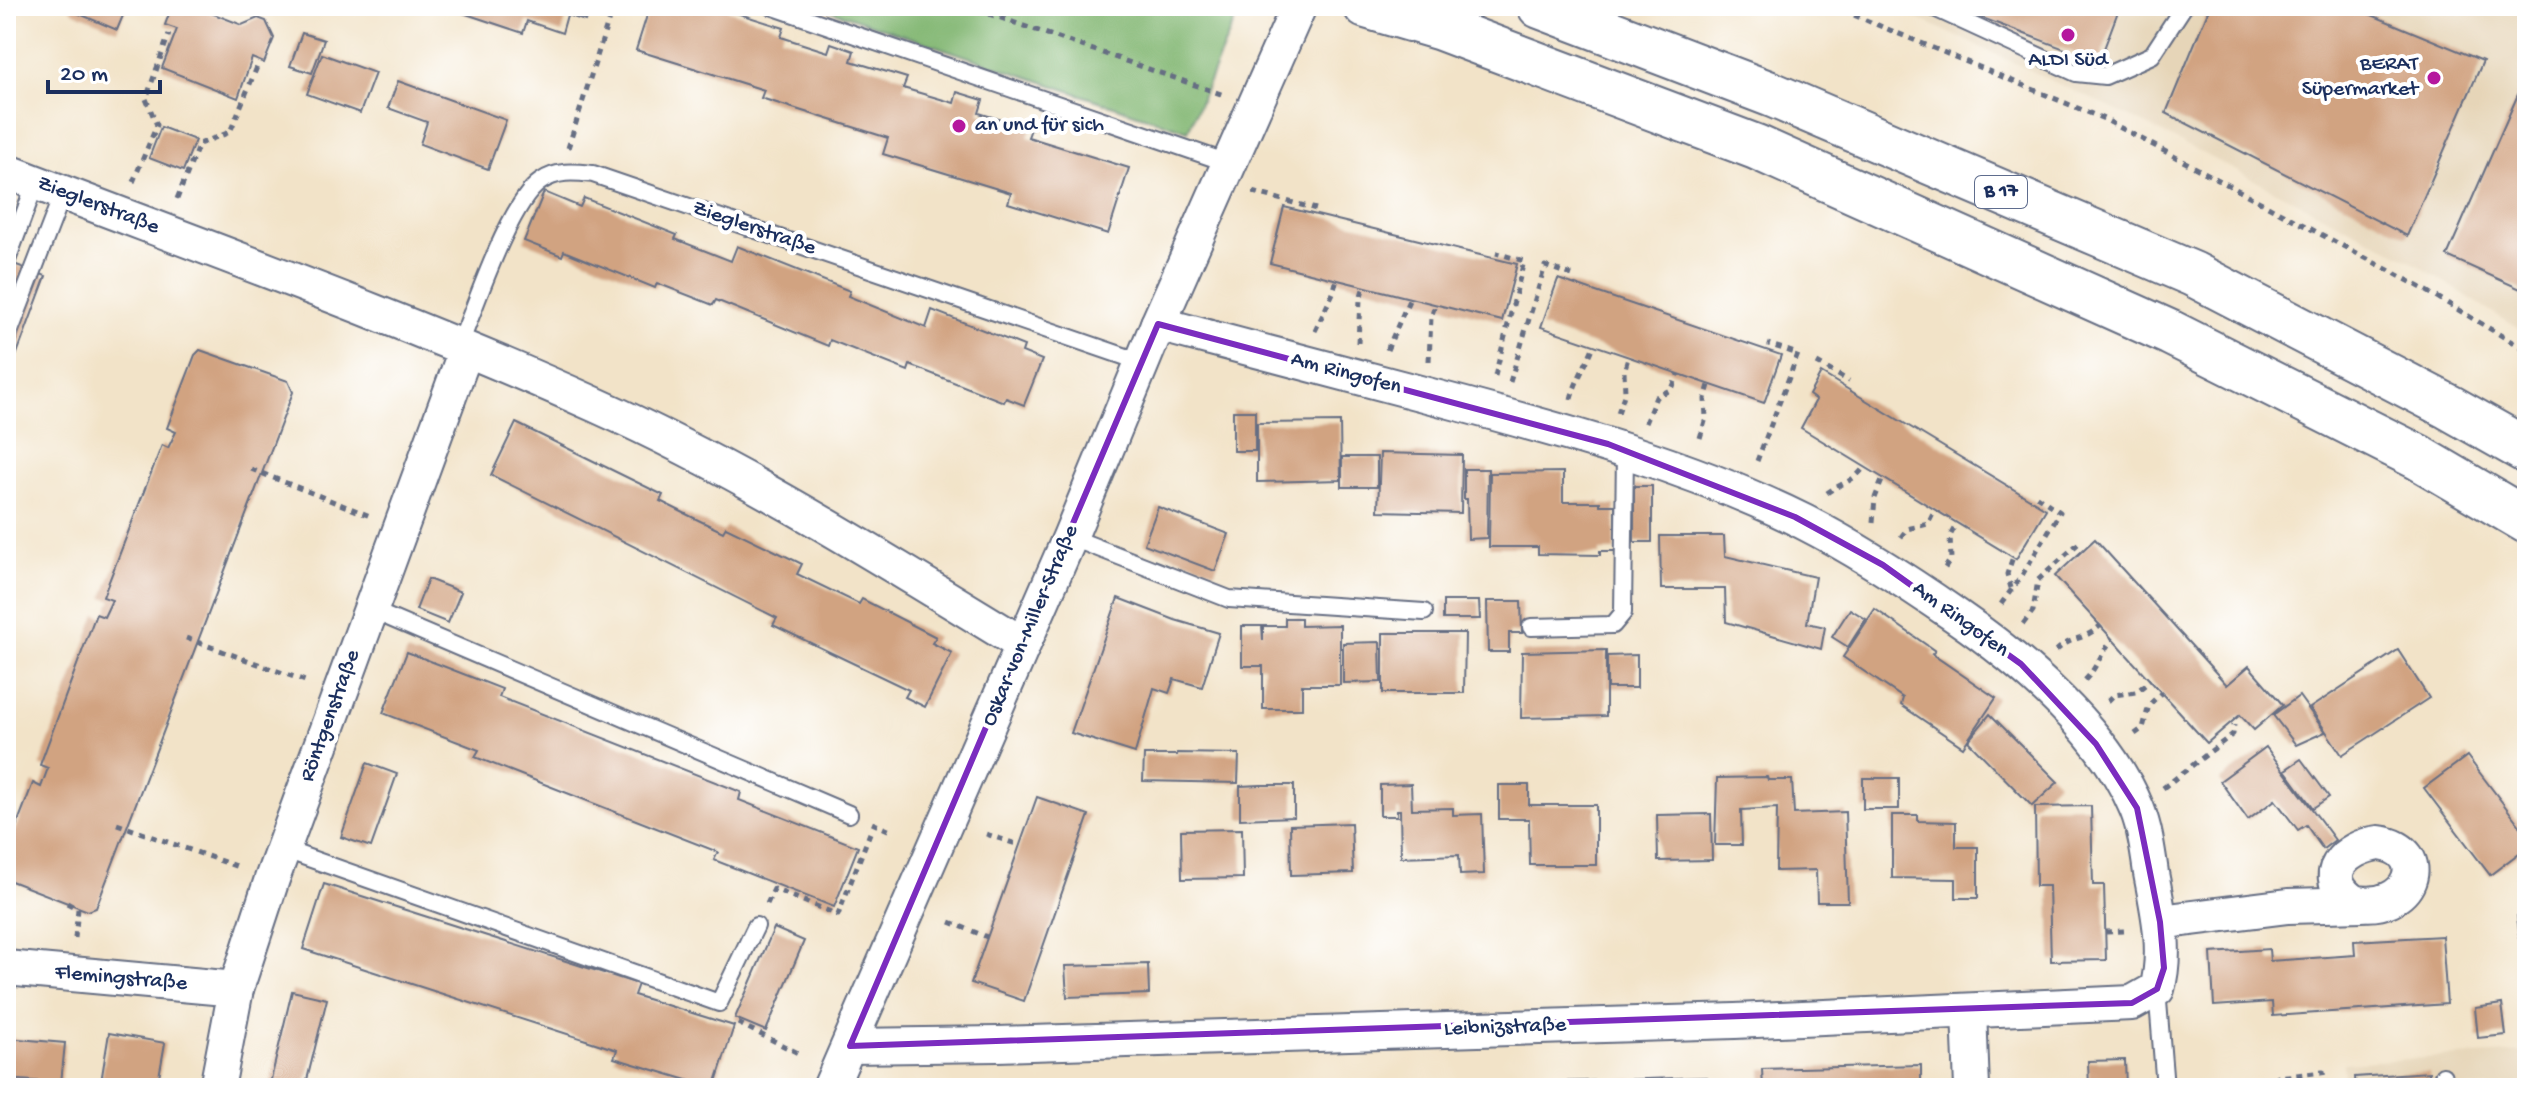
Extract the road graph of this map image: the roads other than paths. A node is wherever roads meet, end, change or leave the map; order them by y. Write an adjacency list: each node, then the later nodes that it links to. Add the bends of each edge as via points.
1 (771, 6): 7 (lane)
2 (1366, 6): 18 (highway, via 1441,28 1756,147 2171,333)
3 (1540, 6): 14 (highway, B 17, via 1773,95 2193,274)
4 (1930, 6): 5 (lane, via 2076,73 2105,76 2152,55)
5 (2184, 6)
6 (1296, 13): 7 (street, Oskar-von-Miller-Straße)
7 (1226, 174): 10 (street, Oskar-von-Miller-Straße)
8 (35, 182): 9 (lane); 11 (lane); 12 (street, Zieglerstraße)
9 (6, 263)
10 (1158, 324): 13 (street, Oskar-von-Miller-Straße); 16 (street, Am Ringofen)
11 (6, 341)
12 (462, 348): 13 (lane, Zieglerstraße, via 514,211 539,182 561,172 593,174); 22 (street, Röntgenstraße); 25 (street, Zieglerstraße, via 597,405 742,477)
13 (1141, 362): 20 (street, Oskar-von-Miller-Straße)
14 (2449, 407): 15 (highway); 17 (highway, B 17)
15 (2527, 437)
16 (1623, 450): 24 (lane, via 1623,613 1613,625); 31 (street, Am Ringofen, via 1743,495 1883,565 2033,675 2117,771 2137,808)
17 (2527, 451)
18 (2418, 457): 19 (highway); 21 (highway)
19 (2527, 521)
20 (1070, 537): 23 (lane, via 1229,599); 25 (street, Oskar-von-Miller-Straße)
21 (2527, 544)
22 (369, 609): 26 (lane); 28 (street, Röntgenstraße)
23 (1424, 612)
24 (1531, 627)
25 (1022, 644): 37 (street, Oskar-von-Miller-Straße)
26 (849, 814)
27 (2341, 860): 29 (street, via 2339,889); 29 (street, via 2359,847 2379,843 2398,849 2409,865 2409,884 2403,892 2386,902); 30 (street)
28 (278, 864): 32 (lane, via 719,1003); 34 (street, Röntgenstraße)
29 (2362, 904): 30 (street)
30 (2288, 906): 31 (street)
31 (2160, 922): 35 (street, Am Ringofen, via 2164,968)
32 (756, 926)
33 (6, 968): 34 (street, Flemingstraße)
34 (236, 989): 38 (street, Röntgenstraße)
35 (2157, 989): 36 (street, Leibnizstraße, via 2132,1003); 41 (lane)
36 (1969, 1011): 37 (street, Leibnizstraße); 40 (street)
37 (850, 1046): 39 (street, Oskar-von-Miller-Straße)
38 (217, 1088)
39 (830, 1088)
40 (1972, 1088)
41 (2165, 1088)

